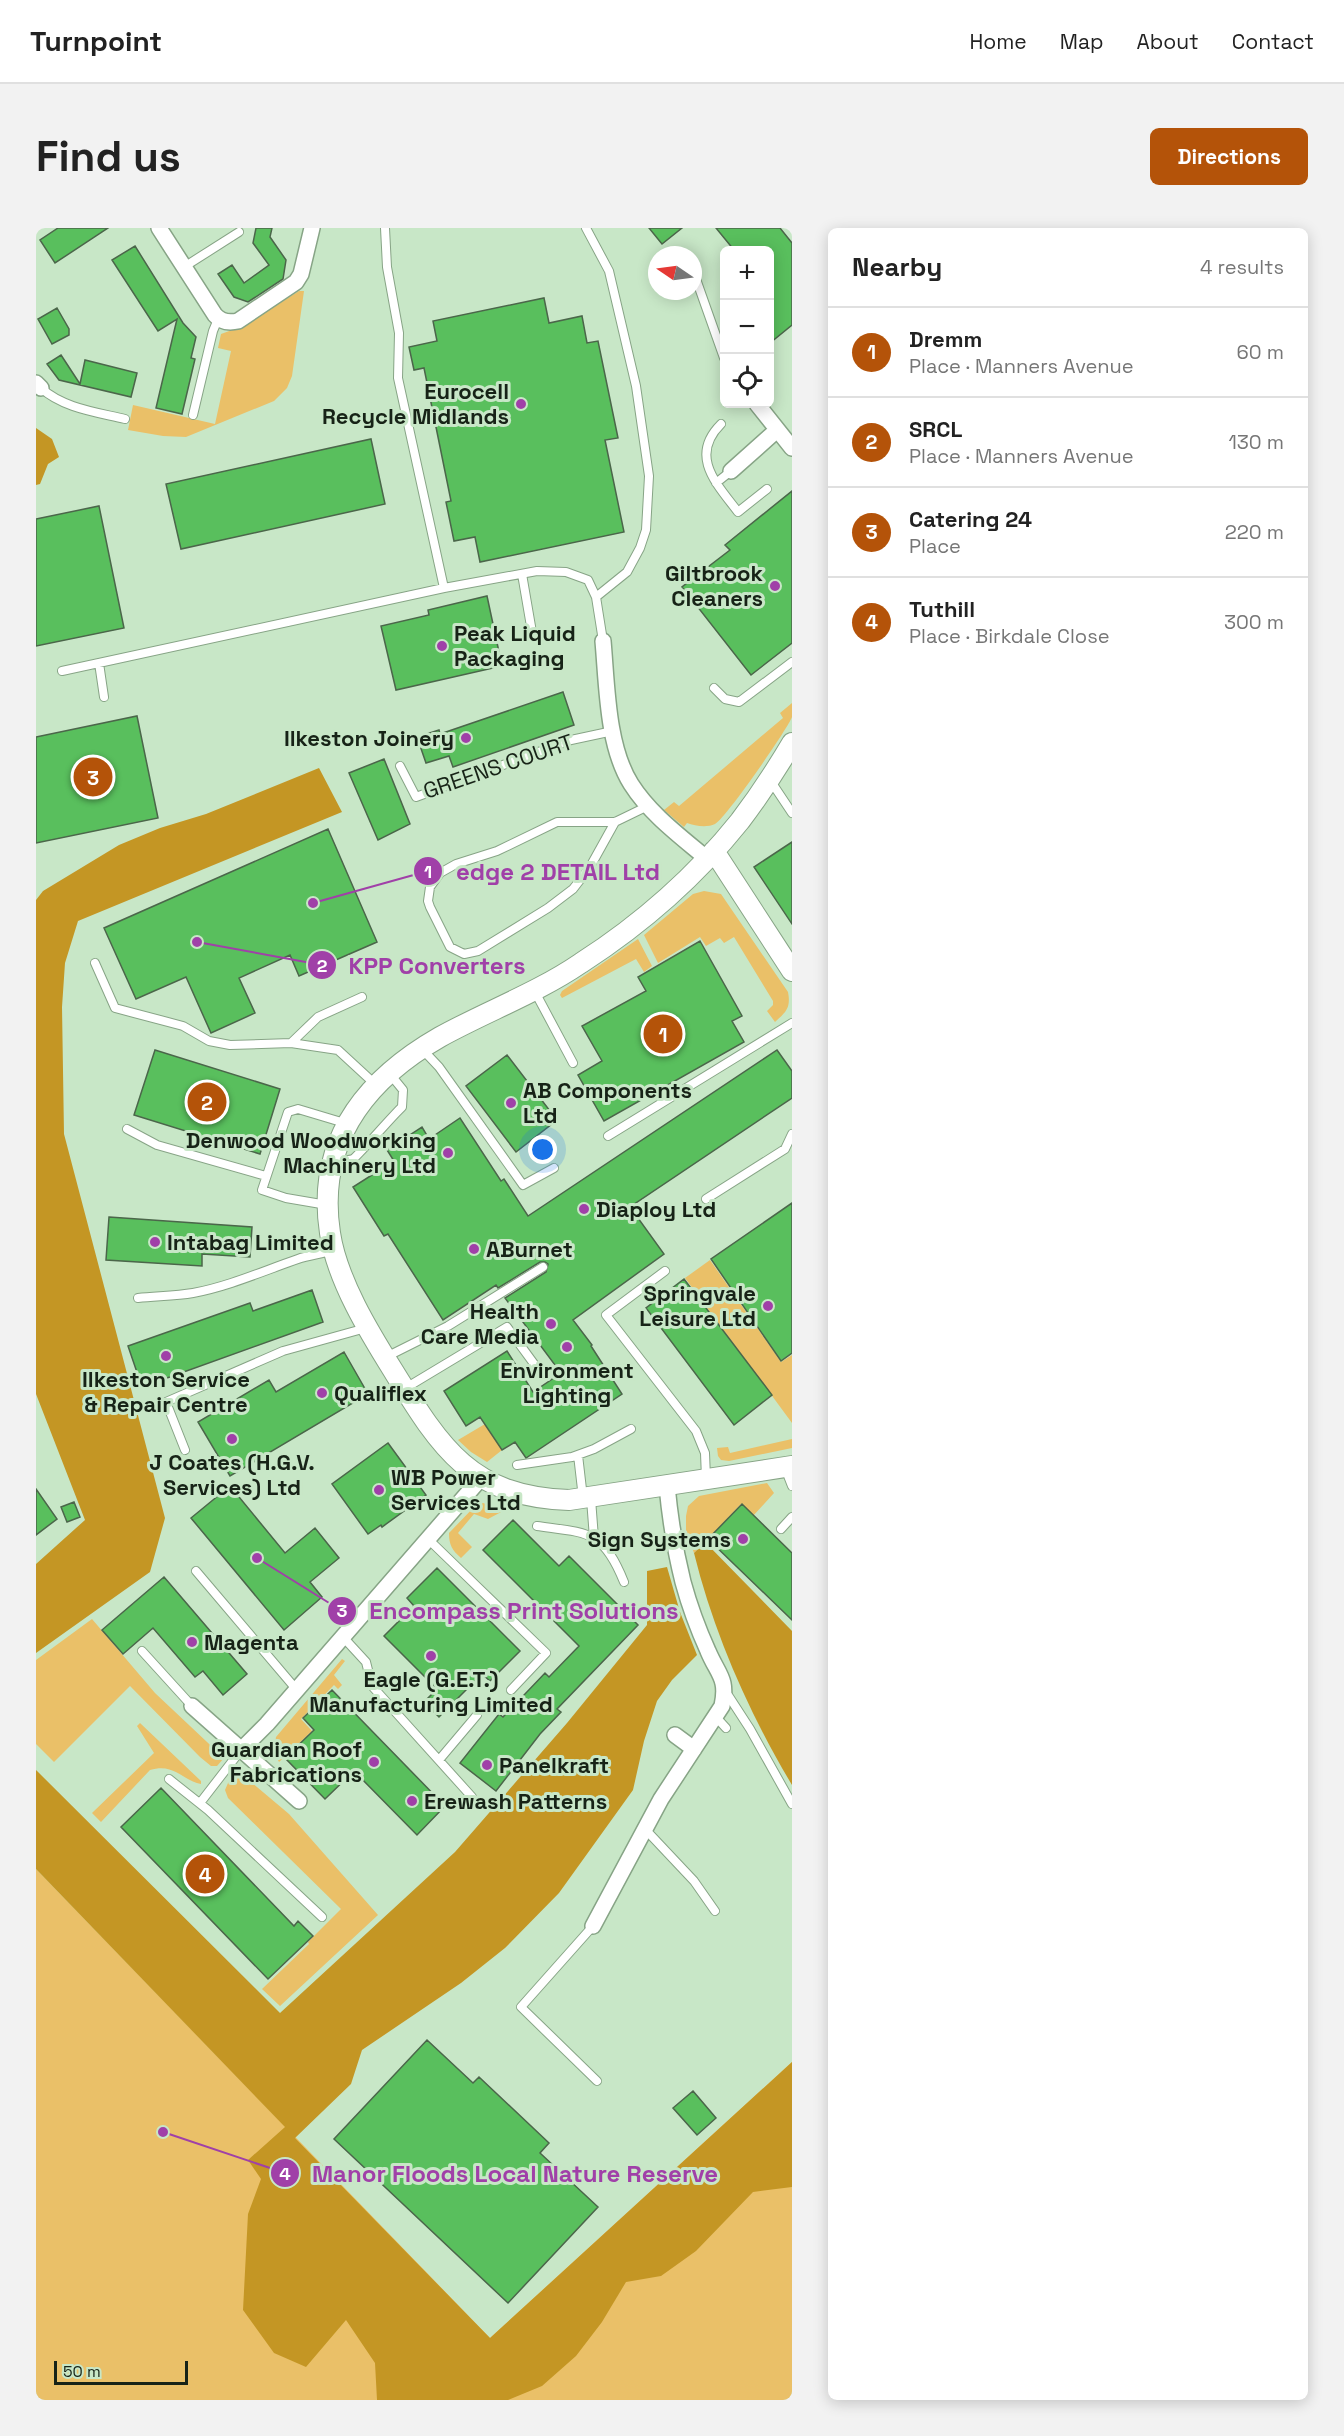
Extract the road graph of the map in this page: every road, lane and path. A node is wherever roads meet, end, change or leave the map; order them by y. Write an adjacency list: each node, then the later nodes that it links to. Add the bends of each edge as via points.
1 (159, 228): 6 (street)
2 (312, 228): 8 (street, via 296,282)
3 (385, 228): 21 (lane, via 387,267 399,333 398,378)
4 (586, 228): 22 (lane, via 609,271 636,386 649,476 646,531 640,548 627,572)
5 (238, 232): 6 (lane)
6 (184, 267): 8 (street)
7 (702, 296): 9 (lane)
8 (226, 320): 12 (lane, via 213,331)
9 (723, 354)
10 (38, 385): 13 (lane, via 76,407)
11 (760, 408): 15 (street)
12 (193, 415)
13 (125, 419)
14 (722, 424): 18 (lane, via 710,435 706,456)
15 (777, 430): 16 (street); 17 (street)
16 (792, 448)
17 (731, 471): 18 (lane)
18 (716, 483): 19 (lane, via 738,512)
19 (767, 489)
20 (522, 574): 21 (lane); 22 (lane, via 566,572 588,580); 23 (lane)
21 (444, 588): 26 (lane)
22 (596, 597): 24 (lane)
23 (532, 638)
24 (603, 641): 30 (street)
25 (792, 662): 28 (lane, via 739,702 726,699)
26 (99, 663): 27 (lane); 29 (lane)
27 (62, 670)
28 (714, 688)
29 (104, 697)
30 (613, 731): 32 (lane, GREENS COURT, via 571,740 416,797); 34 (street, via 622,768)
31 (792, 743): 33 (street)
32 (400, 766)
33 (770, 779): 35 (lane); 37 (street)
34 (648, 806): 36 (lane); 37 (street, via 669,827)
35 (792, 813)
36 (615, 822): 36 (lane, via 581,881 565,897 478,951 464,954 450,947 428,900 430,887 444,870 497,851 557,822)
37 (710, 855): 39 (street); 40 (street, via 630,929)
38 (95, 963): 43 (lane, via 115,1008 183,1026 209,1041 230,1045)
39 (792, 971)
40 (534, 990): 44 (street); 45 (lane)
41 (362, 997): 43 (lane, via 318,1017)
42 (792, 1023): 50 (lane)
43 (291, 1043): 46 (lane, via 338,1050)
44 (422, 1049): 46 (street); 52 (lane, via 523,1185)
45 (573, 1063)
46 (383, 1079): 47 (street, via 355,1110); 51 (lane, via 403,1090 402,1107 360,1155 351,1160)
47 (348, 1124): 51 (street); 53 (lane, via 298,1109 288,1112)
48 (127, 1129): 53 (lane, via 157,1145)
49 (792, 1134): 54 (lane, via 785,1149)
50 (608, 1136)
51 (334, 1160): 55 (street)
52 (554, 1168)
53 (266, 1176): 55 (lane, via 262,1190)
54 (706, 1199)
55 (328, 1206): 56 (street)
56 (334, 1249): 59 (lane, via 210,1289); 60 (street)
57 (543, 1268): 61 (lane, via 448,1326)
58 (665, 1271): 70 (lane, via 606,1315 696,1431 705,1453)
59 (138, 1298)
60 (368, 1327): 61 (street); 65 (lane, via 283,1351 165,1402)
61 (385, 1358): 63 (street)
62 (540, 1372): 63 (lane, via 507,1327)
63 (404, 1389): 69 (street, via 446,1449)
64 (631, 1429): 66 (lane)
65 (185, 1450)
66 (578, 1455): 67 (lane); 72 (lane)
67 (517, 1466)
68 (790, 1473): 70 (street)
69 (481, 1478): 72 (street, via 531,1498); 77 (street)
70 (706, 1480): 71 (street)
71 (667, 1486): 72 (street); 84 (street, via 683,1583)
72 (587, 1498): 76 (lane)
73 (792, 1517): 75 (lane)
74 (537, 1526): 76 (lane)
75 (781, 1529)
76 (594, 1538): 79 (lane, via 615,1560)
77 (428, 1539): 80 (street); 83 (lane, via 546,1653)
78 (196, 1571): 82 (lane)
79 (624, 1582)
80 (342, 1636): 82 (street); 92 (lane, via 366,1662 372,1686)
81 (142, 1652): 85 (lane)
82 (296, 1689): 91 (street)
83 (511, 1690)
84 (725, 1691): 87 (street); 97 (lane)
85 (192, 1706): 91 (street)
86 (477, 1715): 92 (lane)
87 (715, 1716): 88 (lane); 90 (street)
88 (726, 1728)
89 (675, 1735): 90 (street)
90 (694, 1749): 98 (street)
91 (241, 1750): 95 (street); 96 (lane)
92 (439, 1760): 94 (lane)
93 (169, 1779): 96 (lane)
94 (472, 1797)
95 (299, 1801)
96 (200, 1803): 100 (lane)
97 (792, 1804)
98 (645, 1829): 99 (lane, via 694,1881); 101 (street)
99 (715, 1911)
100 (322, 1917)
101 (593, 1926): 102 (lane, via 521,2007)
102 (597, 2081)

